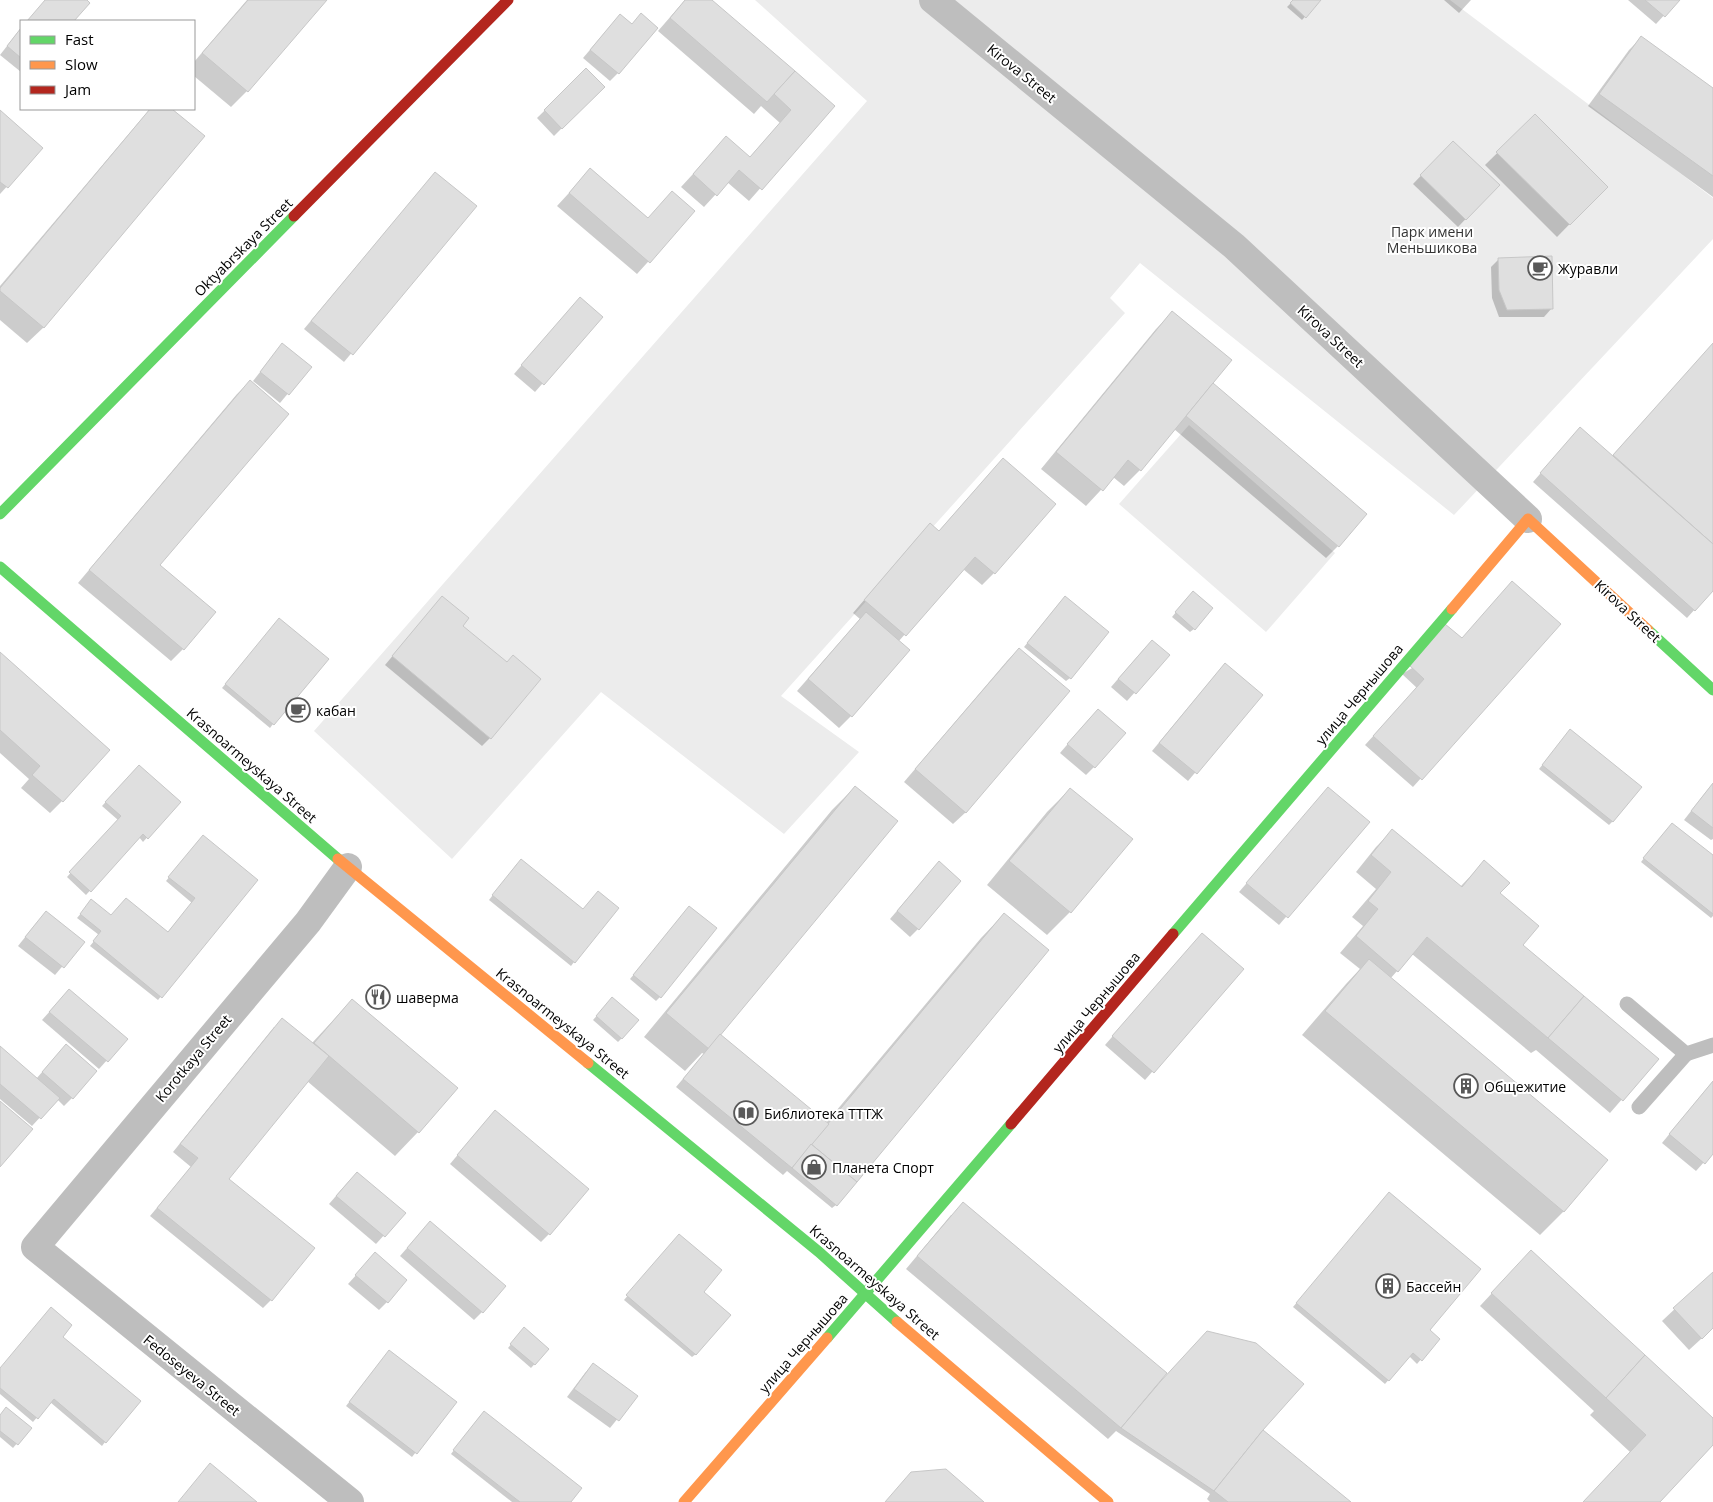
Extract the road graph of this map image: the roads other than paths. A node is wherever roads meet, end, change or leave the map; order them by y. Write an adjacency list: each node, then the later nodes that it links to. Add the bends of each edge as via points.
1 (508, 0): 3 (street, Oktyabrskaya Street)
2 (932, 0): 4 (street, Kirova Street, via 1234,246)
3 (0, 514)
4 (1528, 518): 6 (street, Kirova Street); 13 (street, улица Чернышова)
5 (0, 567): 7 (street, Krasnoarmeyskaya Street)
6 (1713, 690)
7 (348, 867): 12 (street, Korotkaya Street, via 301,930); 13 (street, Krasnoarmeyskaya Street, via 811,1245)
8 (1627, 1004): 10 (lane)
9 (1713, 1045): 10 (lane)
10 (1686, 1054): 11 (lane)
11 (1639, 1107)
12 (35, 1247): 14 (street, Fedoseyeva Street)
13 (864, 1294): 15 (street, улица Чернышова); 16 (street, Krasnoarmeyskaya Street)
14 (350, 1502)
15 (684, 1502)
16 (1108, 1502)

